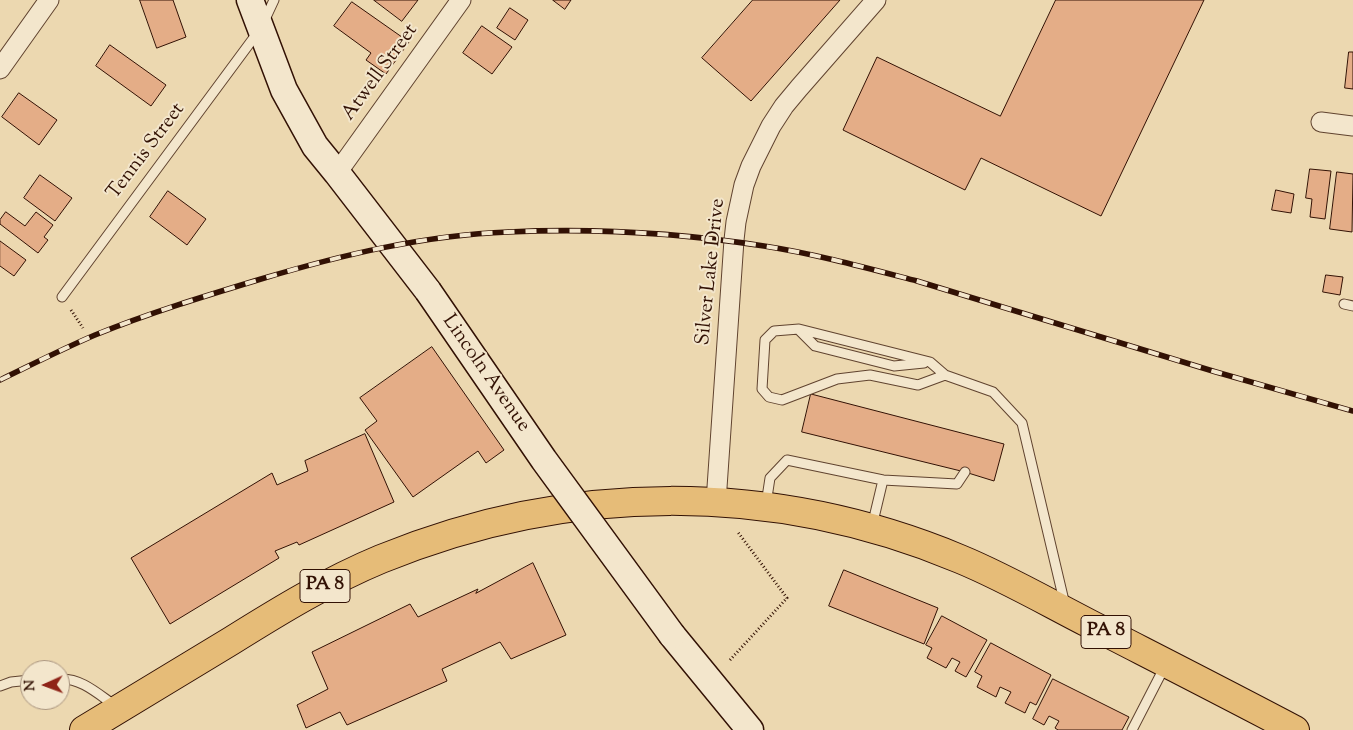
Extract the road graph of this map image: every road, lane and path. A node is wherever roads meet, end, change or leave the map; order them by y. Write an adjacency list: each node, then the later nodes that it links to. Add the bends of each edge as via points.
1 (50, 0): 7 (street)
2 (250, 0): 6 (street, Lincoln Avenue)
3 (274, 0): 6 (lane, Tennis Street)
4 (461, 0): 10 (street, Atwell Street)
5 (876, 0): 16 (street, Silver Lake Drive, via 784,106 761,145 744,185 734,240)
6 (261, 28): 10 (street, Lincoln Avenue, via 284,90 315,146); 11 (lane, Tennis Street)
7 (0, 69)
8 (1321, 122): 9 (street)
9 (1353, 126)
10 (337, 173): 28 (street, Lincoln Avenue, bridge, via 428,291 544,460 672,635)
11 (62, 297): 12 (path)
12 (83, 328)
13 (946, 376): 13 (lane, via 930,362 894,366 815,346 799,330 774,331 765,340 762,389 769,397 782,400 837,379 870,375 918,385); 19 (lane, via 992,392 1022,423)
14 (964, 472): 15 (lane, via 957,484)
15 (883, 480): 17 (lane, via 787,460 770,478); 18 (lane)
16 (716, 502): 17 (highway, PA 8); 20 (path, via 787,598); 25 (highway, PA 8, via 618,502 572,507 478,526 430,541 336,580)
17 (766, 507): 18 (highway, PA 8)
18 (872, 528): 19 (highway, PA 8, via 960,559)
19 (1067, 612): 21 (highway, PA 8)
20 (730, 660)
21 (1166, 664): 26 (highway, PA 8); 29 (lane)
22 (70, 678): 25 (lane, via 89,687)
23 (20, 681): 24 (lane)
24 (0, 686)
25 (119, 709): 27 (highway, PA 8)
26 (1284, 728)
27 (84, 730)
28 (750, 730)
29 (1132, 730)

